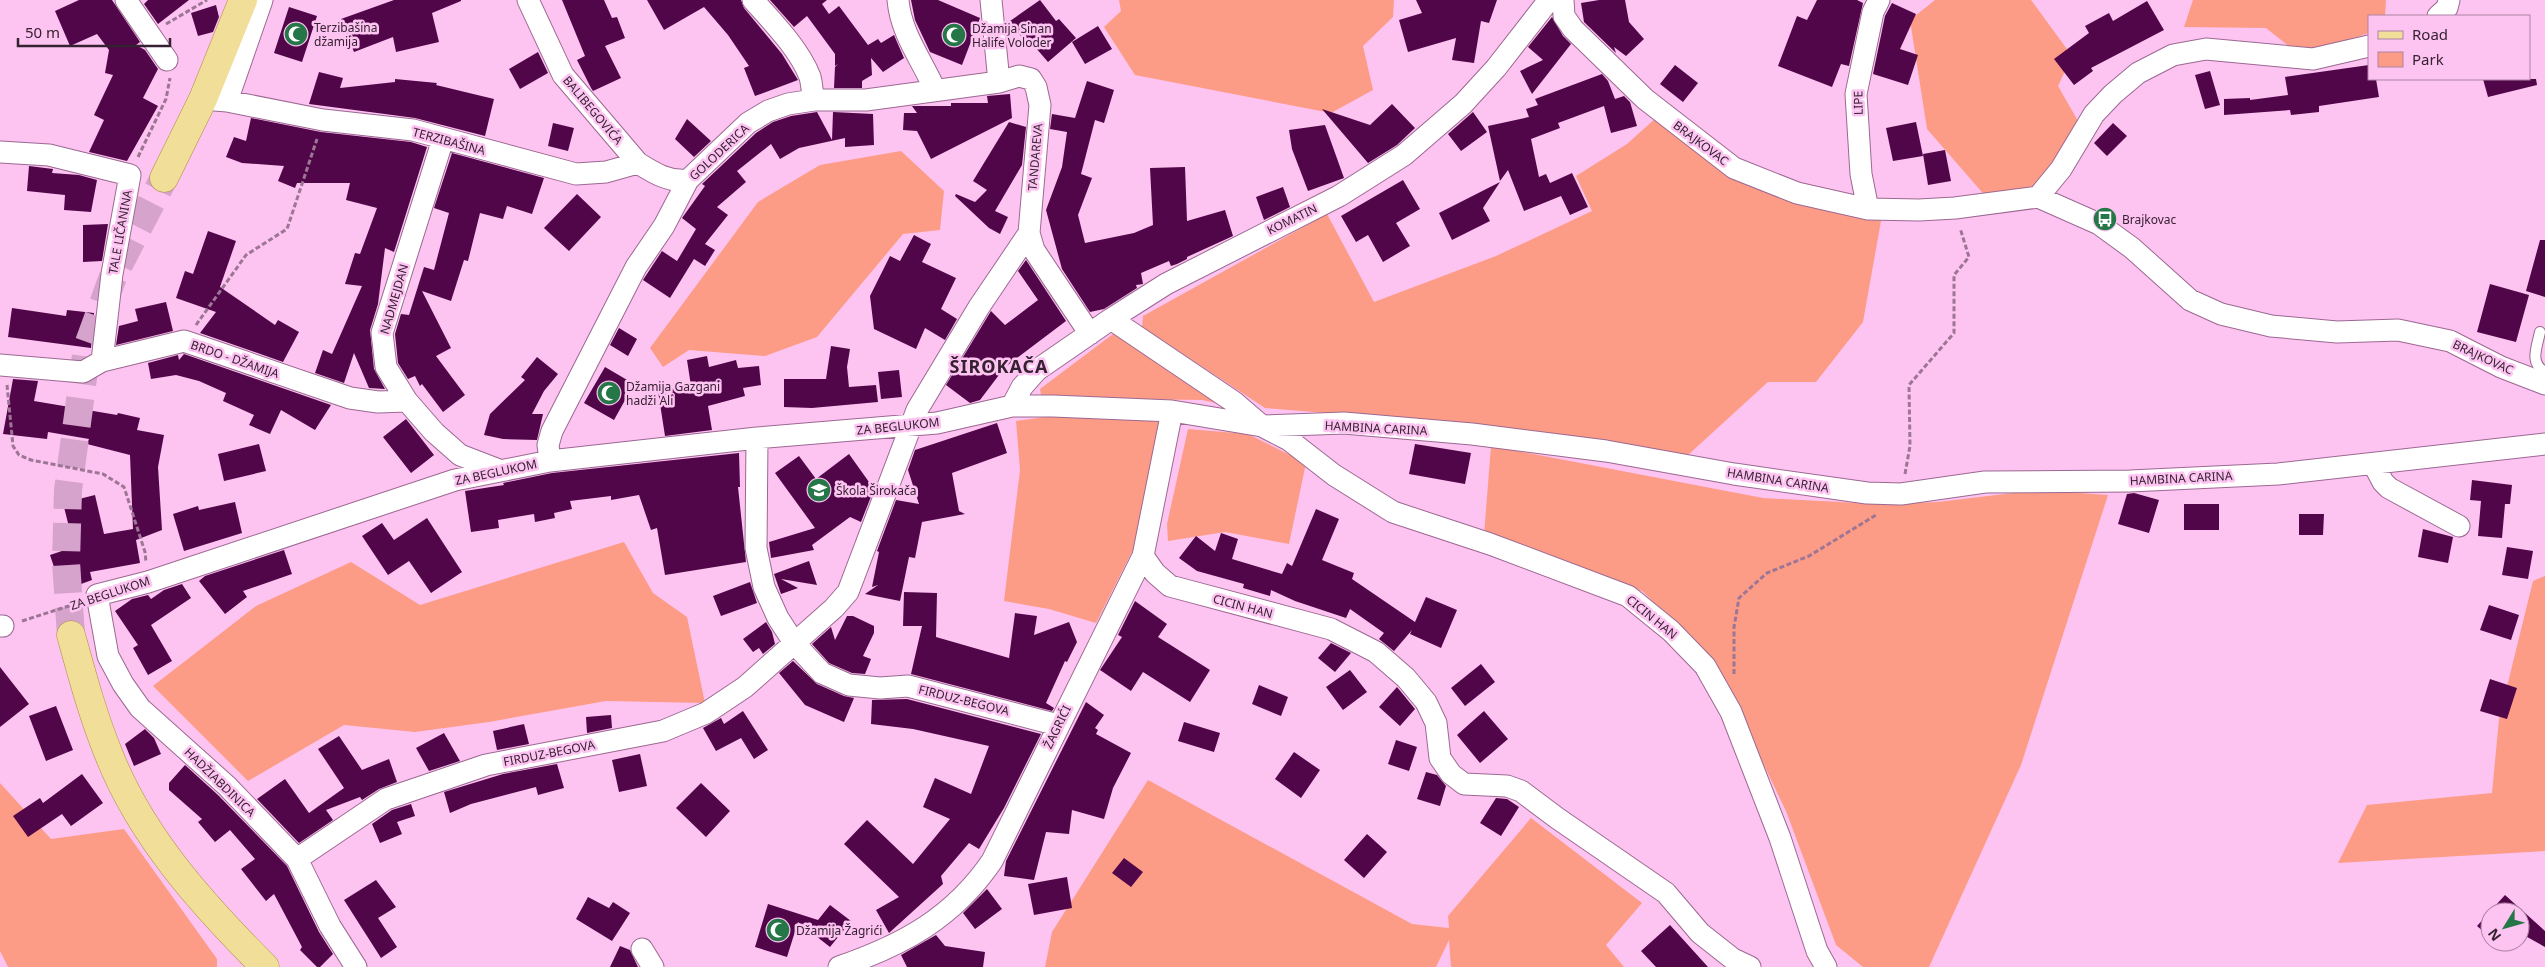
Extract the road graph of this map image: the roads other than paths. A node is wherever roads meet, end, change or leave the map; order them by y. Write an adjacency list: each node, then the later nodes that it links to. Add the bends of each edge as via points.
1 (126, 0): 14 (street)
2 (243, 0): 17 (main road)
3 (262, 0): 17 (street)
4 (528, 0): 21 (street, BALIBEGOVIĆA, via 563,75)
5 (753, 0): 18 (street, via 777,28 810,77)
6 (898, 0): 16 (street, via 909,42)
7 (991, 0): 15 (street)
8 (1549, 0): 27 (street, KOMATIN, via 1463,104 1404,155 1339,196 1166,284)
9 (1563, 0): 25 (street, BRAJKOVAC, via 1564,16 1589,47 1645,99 1734,168 1797,193)
10 (1879, 0): 25 (street, LIPE, via 1873,12 1856,94 1861,174)
11 (2449, 0): 12 (street, via 2448,8)
12 (2439, 15)
13 (2368, 46): 24 (street, via 2313,59 2206,49 2173,55 2138,73 2113,94 2094,114 2061,169)
14 (167, 60)
15 (999, 82): 16 (street, GOLODERICA); 26 (street, TANDAREVA, via 1019,76 1030,79 1036,87 1040,106)
16 (935, 90): 18 (street, GOLODERICA, via 866,100)
17 (215, 100): 19 (street, TERZIBAŠINA, via 324,120 413,130); 22 (main road)
18 (814, 100): 23 (street, GOLODERICA, via 768,111 748,124)
19 (443, 139): 21 (street, TERZIBAŠINA, via 576,174 606,172); 34 (street, NADMEJDAN, via 382,333 386,367)
20 (0, 152): 30 (street, TALE LIČANINA, via 49,155 130,175 112,274)
21 (638, 163): 23 (street, via 668,179)
22 (164, 178)
23 (688, 180): 41 (street, GOLODERICA, via 664,226 636,267 552,431 548,444)
24 (2038, 197): 25 (street, BRAJKOVAC, via 1955,208); 33 (street, BRAJKOVAC, via 2099,224 2132,248 2190,300 2221,314 2271,326 2337,332 2398,330 2450,341 2501,367)
25 (1868, 209)
26 (1030, 233): 29 (street, TANDAREVA, via 1034,250); 37 (street, via 978,307)
27 (1111, 319): 29 (street, KOMATIN); 38 (street, via 1234,402)
28 (2540, 332): 32 (lane, via 2534,360)
29 (1090, 334): 35 (street, KOMATIN, via 1037,370 1022,387)
30 (102, 361): 31 (street, BRDO - DŽAMIJA, via 83,372); 34 (street, BRDO - DŽAMIJA, via 184,341 350,398 378,402)
31 (2, 366)
32 (2545, 372)
33 (2545, 384)
34 (408, 401): 43 (street, NADMEJDAN, via 434,432 460,455)
35 (1012, 406): 36 (street, HAMBINA CARINA); 37 (street, ZA BEGLUKOM, via 974,416)
36 (1172, 411): 38 (street, HAMBINA CARINA); 45 (street, ŽAGRIĆI)
37 (909, 426): 39 (street, ZA BEGLUKOM); 48 (street, FIRDUZ-BEGOVA, via 896,471 848,592)
38 (1262, 426): 42 (street, HAMBINA CARINA, via 1344,423 1472,434 1606,451 1867,494 1901,494 1985,482 2130,481 2278,474); 52 (street, CICIN HAN, via 1289,440 1334,475 1393,512 1490,544 1628,596 1671,631 1705,666 1731,712 1780,838)
39 (757, 438): 41 (street, ZA BEGLUKOM); 48 (street, FIRDUZ-BEGOVA, via 756,548 764,587 778,618)
40 (2545, 444): 42 (street, HAMBINA CARINA)
41 (550, 461): 43 (street, ZA BEGLUKOM)
42 (2374, 465): 44 (street, via 2389,488)
43 (499, 470): 46 (street, ZA BEGLUKOM, via 455,480 148,582)
44 (2459, 526)
45 (1143, 556): 49 (street, ŽAGRIĆI); 57 (street, CICIN HAN, via 1170,586 1331,629 1376,652 1406,678 1426,702 1436,724 1440,758 1451,774 1464,784 1507,786 1521,791 1666,893 1700,932 1733,959)
46 (97, 595): 50 (street, HADŽIABDINICA, via 108,656 140,708 227,786)
47 (71, 635): 53 (main road, via 109,755 129,797 159,847 211,913)
48 (795, 644): 49 (street, FIRDUZ-BEGOVA, via 822,673 849,685 908,686); 50 (street, FIRDUZ-BEGOVA, via 745,687 706,713 663,731 486,765 386,799)
49 (1058, 725): 56 (street, ŽAGRIĆI, via 992,861 969,891 937,920 896,944)
50 (297, 858): 54 (street, HADŽIABDINICA, via 330,926)
51 (642, 949): 55 (street)
52 (1819, 962)
53 (265, 967)
54 (356, 967)
55 (653, 967)
56 (839, 967)
57 (1750, 967)

